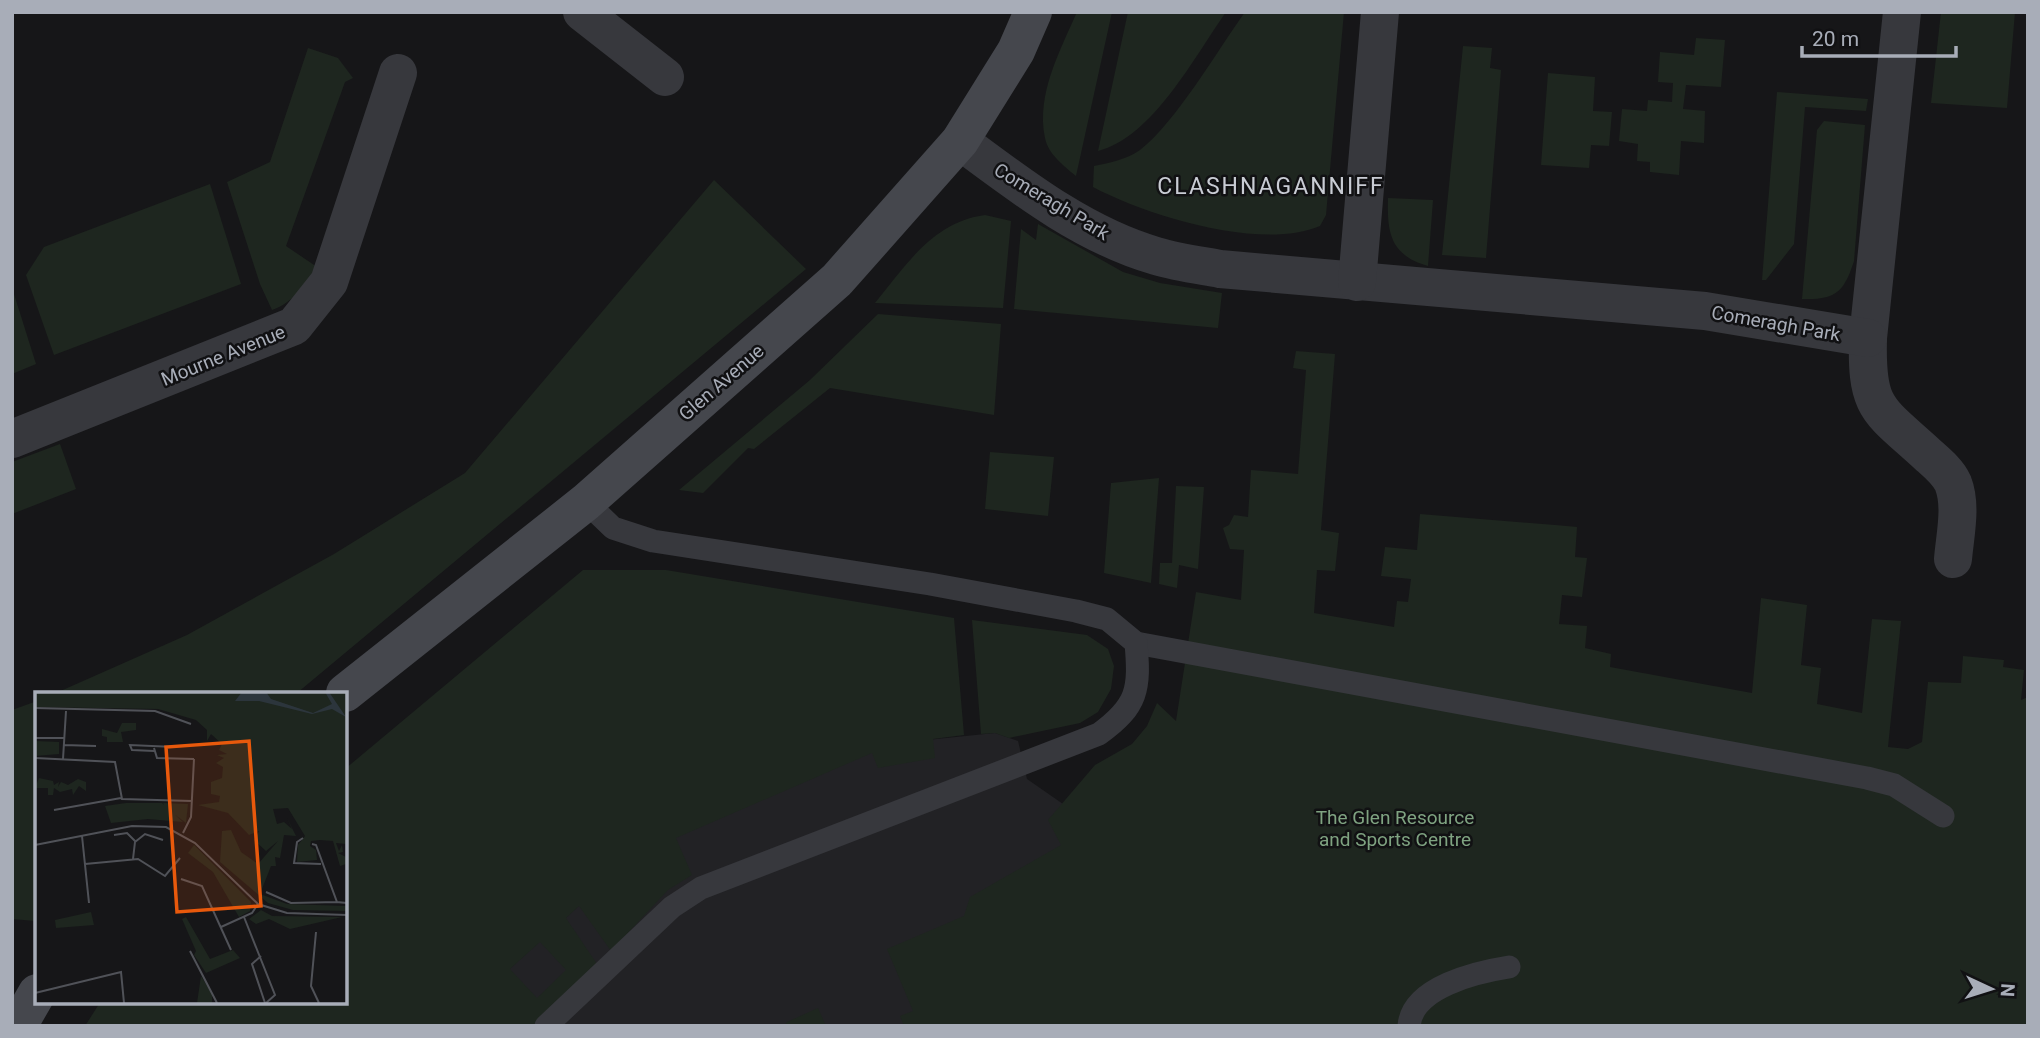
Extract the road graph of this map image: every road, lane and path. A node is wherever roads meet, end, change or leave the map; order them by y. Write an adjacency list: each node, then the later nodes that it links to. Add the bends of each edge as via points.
1 (582, 12): 6 (street)
2 (1033, 12): 7 (street, Glen Avenue, via 1016,51)
3 (1380, 12): 8 (street)
4 (1902, 12): 9 (street, Comeragh Park)
5 (398, 73): 10 (street, Mourne Avenue, via 329,282 294,326)
6 (665, 77)
7 (960, 141): 8 (street, Comeragh Park, via 1060,210 1156,256 1220,269); 11 (street, Glen Avenue, via 838,280)
8 (1357, 282): 9 (street, Comeragh Park, via 1705,311)
9 (1868, 338): 12 (street, via 1867,378 1875,404 1952,482 1958,507)
10 (12, 439)
11 (586, 502): 13 (lane, via 613,528 653,541 1076,611 1107,619); 14 (street, Glen Avenue)
12 (1953, 559)
13 (1136, 643): 15 (lane, via 1867,778 1894,785); 17 (lane, via 1139,673 1133,702 1099,734 701,888 672,906)
14 (346, 692)
15 (1943, 816)
16 (1509, 967): 18 (lane, via 1466,974 1418,1003 1410,1012)
17 (546, 1026)
18 (1409, 1026)

